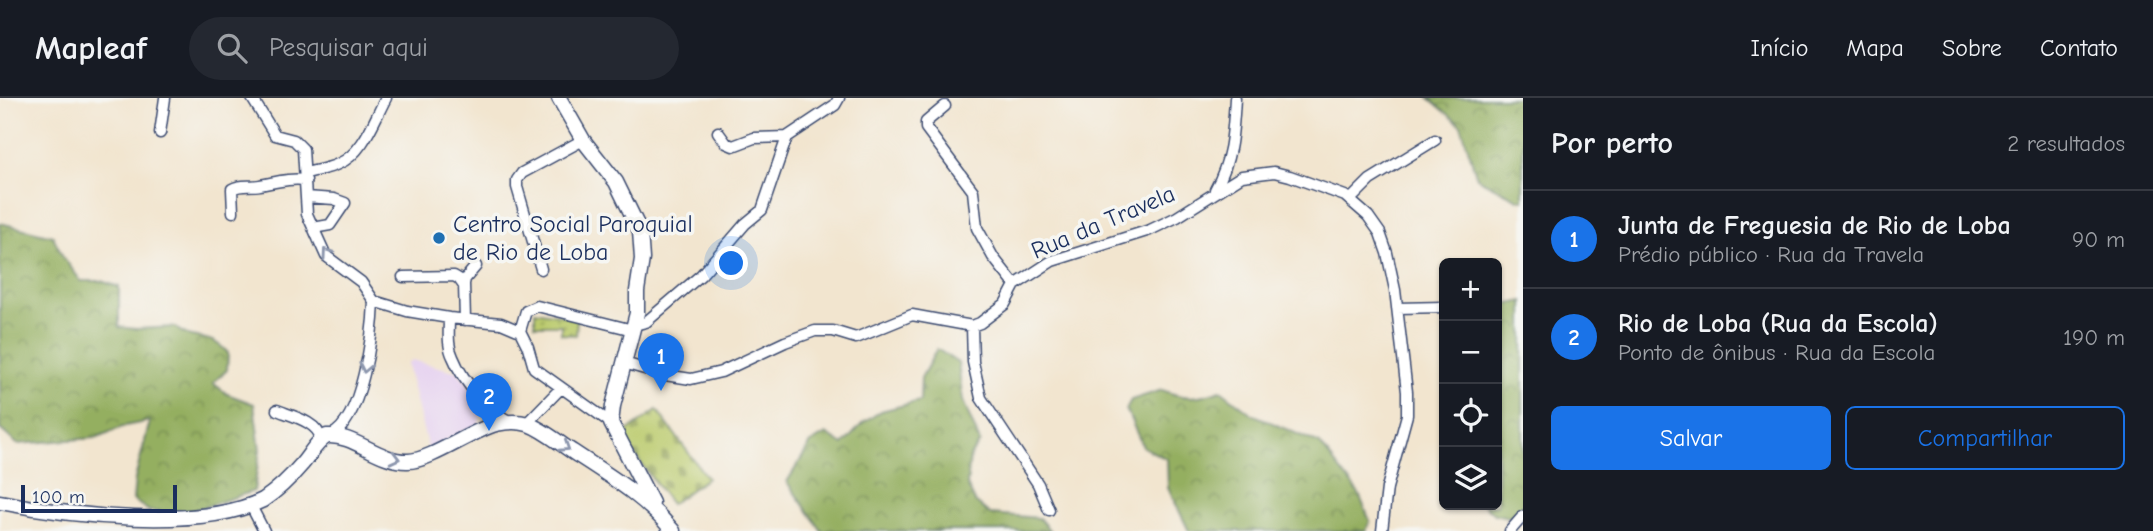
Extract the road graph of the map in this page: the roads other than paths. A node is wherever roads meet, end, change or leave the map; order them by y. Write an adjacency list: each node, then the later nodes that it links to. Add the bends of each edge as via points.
1 (165, 98): 9 (street)
2 (252, 98): 13 (street, via 278,137 294,140 303,149)
3 (386, 98): 13 (street, via 351,155)
4 (559, 98): 11 (street)
5 (839, 98): 10 (street)
6 (1234, 98): 14 (street, via 1227,170)
7 (945, 106): 22 (street, via 928,120 926,128 973,191 977,228)
8 (718, 132): 10 (street, via 733,146 754,138)
9 (160, 133)
10 (787, 137): 30 (street, via 762,210 701,275)
11 (583, 140): 20 (street, via 517,180); 30 (street, via 616,183 640,231 642,258)
12 (1435, 140): 16 (street, via 1370,180)
13 (306, 176): 15 (street); 17 (street, via 237,186 232,189)
14 (1214, 192): 16 (street, Rua da Travela, via 1242,176 1274,172); 22 (street, Rua da Travela, via 1150,230 1052,261)
15 (306, 197): 18 (street); 18 (street, via 345,202 330,225)
16 (1350, 200): 26 (street, via 1380,233)
17 (233, 212)
18 (313, 228): 24 (street, one-way to 18, via 361,282 326,256)
19 (476, 266): 23 (street)
20 (541, 269)
21 (403, 277): 23 (street, via 454,276)
22 (1014, 285): 29 (street, Rua da Travela, via 1005,304)
23 (464, 286): 28 (street)
24 (374, 301): 27 (street); 37 (street, one-way to 37, via 361,387 337,432)
25 (1439, 307): 26 (street)
26 (1397, 308): 45 (street, via 1406,415 1387,488)
27 (449, 318): 28 (street); 35 (street, via 453,358 485,405)
28 (466, 320): 31 (street, via 501,323)
29 (972, 326): 32 (street, via 912,315 856,338 815,331 722,372 691,379); 41 (street, via 981,398 1038,484)
30 (633, 328): 31 (street, via 537,306 526,311); 32 (street)
31 (520, 331): 33 (street, via 534,368)
32 (624, 363): 36 (street)
33 (560, 388): 35 (street); 36 (street)
34 (277, 410): 37 (street, via 309,423)
35 (520, 423): 37 (street, one-way to 35, via 407,461 488,427); 38 (street, one-way to 38)
36 (611, 423): 38 (street)
37 (326, 437): 40 (street, via 278,489)
38 (634, 484): 44 (street)
39 (0, 502): 40 (street, via 66,515 196,521)
40 (251, 506): 43 (street)
41 (1049, 510)
42 (1523, 516): 46 (street)
43 (264, 531)
44 (673, 531)
45 (1382, 531)
46 (1510, 531)

